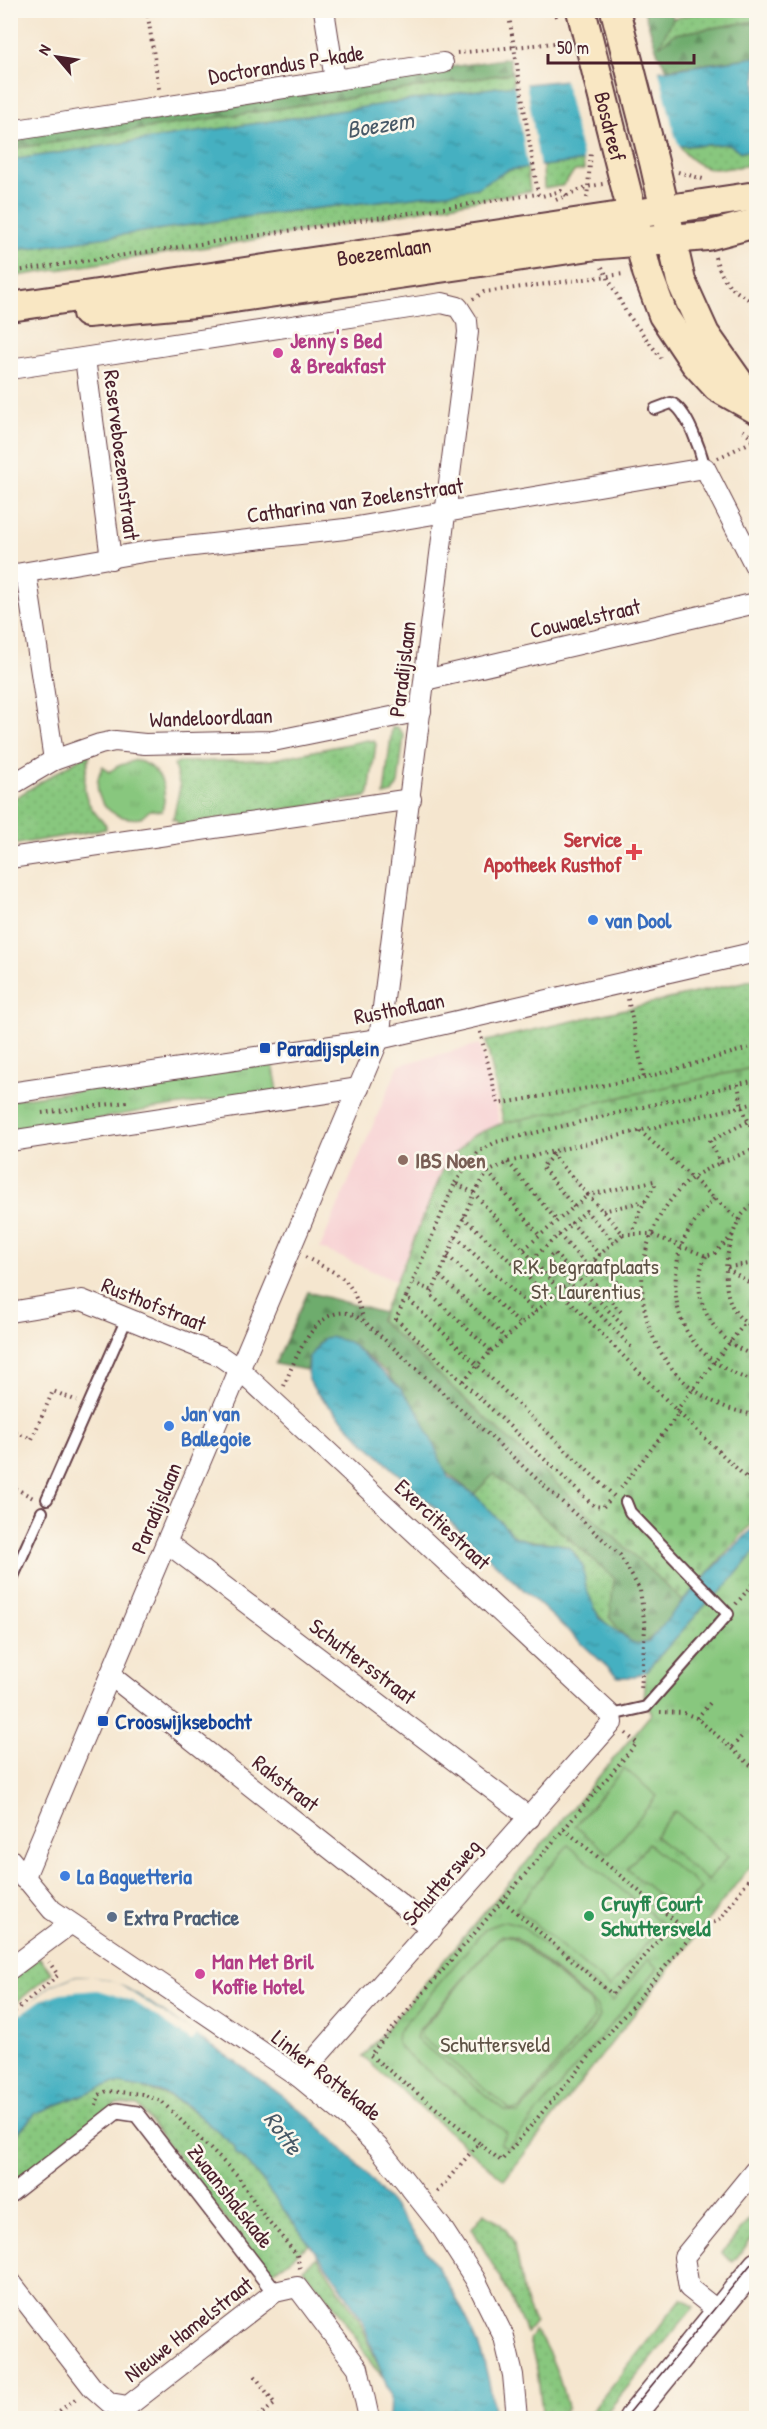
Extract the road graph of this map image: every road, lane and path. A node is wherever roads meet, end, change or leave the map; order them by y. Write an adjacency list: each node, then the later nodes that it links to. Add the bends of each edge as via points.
1 (147, 10): 12 (path)
2 (324, 10): 11 (street)
3 (508, 10): 8 (path)
4 (581, 10): 20 (main road, Bosdreef)
5 (615, 10): 19 (main road, Bosdreef)
6 (10, 22): 9 (path, via 14,43)
7 (564, 42): 8 (path)
8 (514, 45): 10 (path, via 450,54); 14 (path)
9 (10, 49)
10 (443, 63): 11 (street, Doctorandus P-kade)
11 (335, 80): 12 (street, Doctorandus P-kade)
12 (162, 107): 13 (street, Doctorandus P-kade)
13 (10, 131)
14 (533, 170)
15 (591, 172): 17 (path, Bosdreef, via 586,187)
16 (538, 194): 25 (path)
17 (567, 196)
18 (756, 196): 19 (main road, Boezemlaan)
19 (664, 209): 20 (main road, Boezemlaan); 22 (main road, Bosdreef)
20 (632, 213): 23 (main road, Bosdreef); 29 (main road, Boezemlaan)
21 (756, 224): 22 (main road, Boezemlaan, via 707,236)
22 (670, 239): 23 (main road, Boezemlaan); 35 (main road, Bosdreef, via 681,281 705,334)
23 (639, 242): 31 (main road, Boezemlaan, via 206,302); 35 (main road, Bosdreef, via 663,315 678,339 717,387)
24 (715, 260): 28 (path, via 728,287)
25 (10, 272)
26 (606, 275): 33 (path, via 626,312)
27 (589, 278): 30 (path, via 484,292)
28 (756, 304)
29 (10, 307)
30 (458, 307): 32 (street, via 442,303); 39 (street, Paradijslaan, via 467,321 468,332)
31 (10, 320)
32 (85, 358): 34 (street); 40 (street, Reserveboezemstraat)
33 (665, 362)
34 (10, 369)
35 (756, 408)
36 (655, 409): 38 (lane, via 671,403 680,409)
37 (755, 440): 38 (path)
38 (705, 468): 39 (street, Catharina van Zoelenstraat); 41 (street)
39 (447, 511): 40 (street, Catharina van Zoelenstraat, via 345,530 149,551); 44 (street, Paradijslaan)
40 (111, 559): 42 (street, Catharina van Zoelenstraat)
41 (756, 568)
42 (18, 574): 46 (street)
43 (756, 603): 44 (street, Couwaelstraat)
44 (425, 680): 45 (street, Paradijslaan)
45 (421, 711): 46 (street, Wandeloordlaan, via 273,741 115,741 85,747); 48 (street, Paradijslaan)
46 (54, 760): 47 (street, Wandeloordlaan)
47 (10, 786)
48 (411, 799): 49 (street); 53 (street, Paradijslaan)
49 (10, 858)
50 (756, 952): 51 (street, Rusthoflaan)
51 (625, 983): 52 (street, Rusthoflaan); 56 (path)
52 (477, 1017): 53 (street, Rusthoflaan); 56 (path, via 498,1104)
53 (379, 1039): 55 (street, Rusthoflaan); 59 (street)
54 (756, 1046): 56 (path)
55 (129, 1075): 61 (street, Rusthoflaan); 71 (path)
56 (644, 1078)
57 (756, 1080): 58 (path)
58 (738, 1084): 65 (path); 81 (path, via 496,1142 478,1152)
59 (359, 1088): 71 (street); 102 (street, Paradijslaan)
60 (108, 1094): 62 (path)
61 (13, 1102): 68 (path)
62 (110, 1102): 66 (path); 67 (path)
63 (756, 1103): 65 (path)
64 (41, 1106): 67 (path)
65 (742, 1107): 70 (path); 72 (path)
66 (110, 1111)
67 (42, 1113): 69 (path)
68 (13, 1117): 73 (path)
69 (43, 1119)
70 (749, 1121): 74 (path); 78 (path, via 710,1141)
71 (132, 1123): 73 (street)
72 (640, 1131): 76 (path); 80 (path)
73 (13, 1133)
74 (756, 1138)
75 (756, 1148): 78 (path)
76 (552, 1153): 77 (path); 83 (path); 87 (path, via 542,1167)
77 (508, 1162): 79 (path); 91 (path)
78 (721, 1164): 80 (path)
79 (488, 1172): 82 (path); 98 (path)
80 (691, 1178): 84 (path); 95 (path, via 672,1198)
81 (455, 1183): 82 (path); 115 (path)
82 (474, 1193): 89 (path); 103 (path)
83 (588, 1195): 85 (path, via 654,1181 656,1185); 87 (path); 88 (path)
84 (714, 1199): 90 (path); 101 (path)
85 (645, 1201): 88 (path); 93 (path)
86 (756, 1201): 90 (path)
87 (574, 1207): 91 (path)
88 (603, 1211): 94 (path)
89 (464, 1217): 99 (path); 122 (path)
90 (739, 1220): 96 (path)
91 (557, 1221): 98 (path)
92 (572, 1223): 97 (path); 100 (path, via 586,1211); 104 (path)
93 (632, 1233): 94 (path); 95 (path)
94 (623, 1234): 100 (path)
95 (650, 1234): 101 (path); 142 (path, via 642,1289 648,1328 666,1360)
96 (734, 1234): 105 (path, via 715,1253); 111 (path)
97 (559, 1235): 107 (path); 110 (path)
98 (540, 1236): 103 (path)
99 (456, 1237): 106 (path); 124 (path)
100 (614, 1242): 104 (path)
101 (681, 1246): 105 (path); 137 (path, via 676,1279 678,1310 692,1340)
102 (292, 1250): 127 (path, via 343,1277 351,1285); 139 (street, Paradijslaan)
103 (524, 1250): 107 (path)
104 (600, 1255): 108 (path)
105 (706, 1256): 133 (path, via 700,1277 704,1308)
106 (448, 1257): 113 (path); 129 (path)
107 (532, 1259): 120 (path)
108 (595, 1260): 110 (path); 118 (path)
109 (756, 1263): 111 (path)
110 (588, 1266): 112 (path)
111 (727, 1268): 117 (path); 128 (path, via 728,1296)
112 (582, 1271): 114 (path); 125 (path)
113 (440, 1276): 119 (path); 132 (path)
114 (575, 1277): 116 (path); 116 (path, via 554,1253 547,1259); 131 (path)
115 (412, 1283): 119 (path); 121 (path)
116 (569, 1283): 120 (path); 134 (path)
117 (756, 1287)
118 (624, 1289)
119 (433, 1291): 135 (path, via 431,1294)
120 (560, 1291): 122 (path); 145 (path)
121 (406, 1298): 138 (path); 140 (path, via 396,1319)
122 (551, 1299): 124 (path)
123 (10, 1312): 126 (street, Rusthofstraat, via 82,1300)
124 (536, 1312): 129 (path)
125 (623, 1314)
126 (128, 1318): 139 (street, Rusthofstraat, via 220,1356); 144 (lane)
127 (364, 1321): 143 (path, via 347,1313 318,1325 300,1347); 163 (path, via 620,1555 640,1590 645,1627)
128 (745, 1323): 130 (path); 133 (path)
129 (521, 1325): 132 (path)
130 (756, 1328)
131 (626, 1329)
132 (506, 1338): 135 (path)
133 (729, 1343): 136 (path); 137 (path)
134 (634, 1350)
135 (491, 1351): 138 (path)
136 (756, 1356)
137 (713, 1363): 141 (path); 142 (path)
138 (477, 1366): 140 (path); 154 (path)
139 (240, 1370): 143 (street, Exercitiestraat); 158 (street, Paradijslaan)
140 (463, 1381): 154 (path, via 594,1506 603,1507)
141 (756, 1382)
142 (693, 1389): 145 (path); 146 (path, via 729,1408)
143 (275, 1400): 166 (street, Exercitiestraat)
144 (88, 1406): 148 (path, via 53,1391 32,1439); 155 (lane)
145 (677, 1412): 151 (path); 154 (path)
146 (756, 1415)
147 (10, 1430): 148 (path)
148 (16, 1432): 149 (path)
149 (10, 1443)
150 (756, 1469): 151 (path)
151 (747, 1478): 152 (path)
152 (756, 1487)
153 (11, 1488): 155 (path)
154 (615, 1496): 156 (path)
155 (42, 1499)
156 (626, 1502): 161 (lane, via 630,1512)
157 (42, 1512): 160 (lane)
158 (167, 1543): 162 (street, Paradijslaan); 172 (street, Schuttersstraat)
159 (756, 1580): 161 (path)
160 (10, 1583)
161 (728, 1614): 165 (lane)
162 (110, 1676): 176 (street, Paradijslaan); 180 (street, Rakstraat)
163 (642, 1682)
164 (710, 1703): 167 (path)
165 (646, 1707): 166 (lane); 167 (path, via 649,1712 684,1713)
166 (611, 1715): 172 (street, Schuttersweg, via 612,1723)
167 (697, 1718): 170 (path)
168 (744, 1734): 170 (path)
169 (637, 1743): 173 (path)
170 (732, 1746): 171 (path)
171 (756, 1770)
172 (530, 1818): 180 (street, Schuttersweg)
173 (564, 1829): 177 (path); 178 (path)
174 (10, 1859): 176 (street, Linker Rottekade)
175 (756, 1869): 181 (path, via 720,1919)
176 (24, 1879): 179 (street, Linker Rottekade, via 46,1905)
177 (503, 1901): 178 (path, via 612,1994); 184 (path, via 370,2055)
178 (675, 1921): 181 (path)
179 (70, 1924): 182 (street); 183 (street, Linker Rottekade)
180 (432, 1929): 183 (street, Schuttersweg)
181 (692, 1935): 184 (path, via 501,2162)
182 (10, 1969)
183 (299, 2078): 187 (street, Linker Rottekade, via 379,2148)
184 (478, 2143): 187 (path)
185 (756, 2169): 191 (street, via 684,2257 689,2288)
186 (10, 2195): 190 (street, Zwaanshalskade, via 117,2112 137,2114)
187 (424, 2206): 197 (street, Linker Rottekade, via 475,2279 504,2337)
188 (756, 2265): 191 (street)
189 (10, 2281): 193 (street, Nieuwe Hamelstraat)
190 (275, 2292): 193 (street, Nieuwe Hamelstraat, via 128,2406 110,2403); 196 (street, via 297,2287 349,2353 363,2383)
191 (718, 2311): 198 (street)
192 (255, 2376): 195 (path, via 275,2404)
193 (92, 2387): 194 (path)
194 (50, 2418)
195 (256, 2418)
196 (369, 2418)
197 (517, 2418)
198 (631, 2418)

